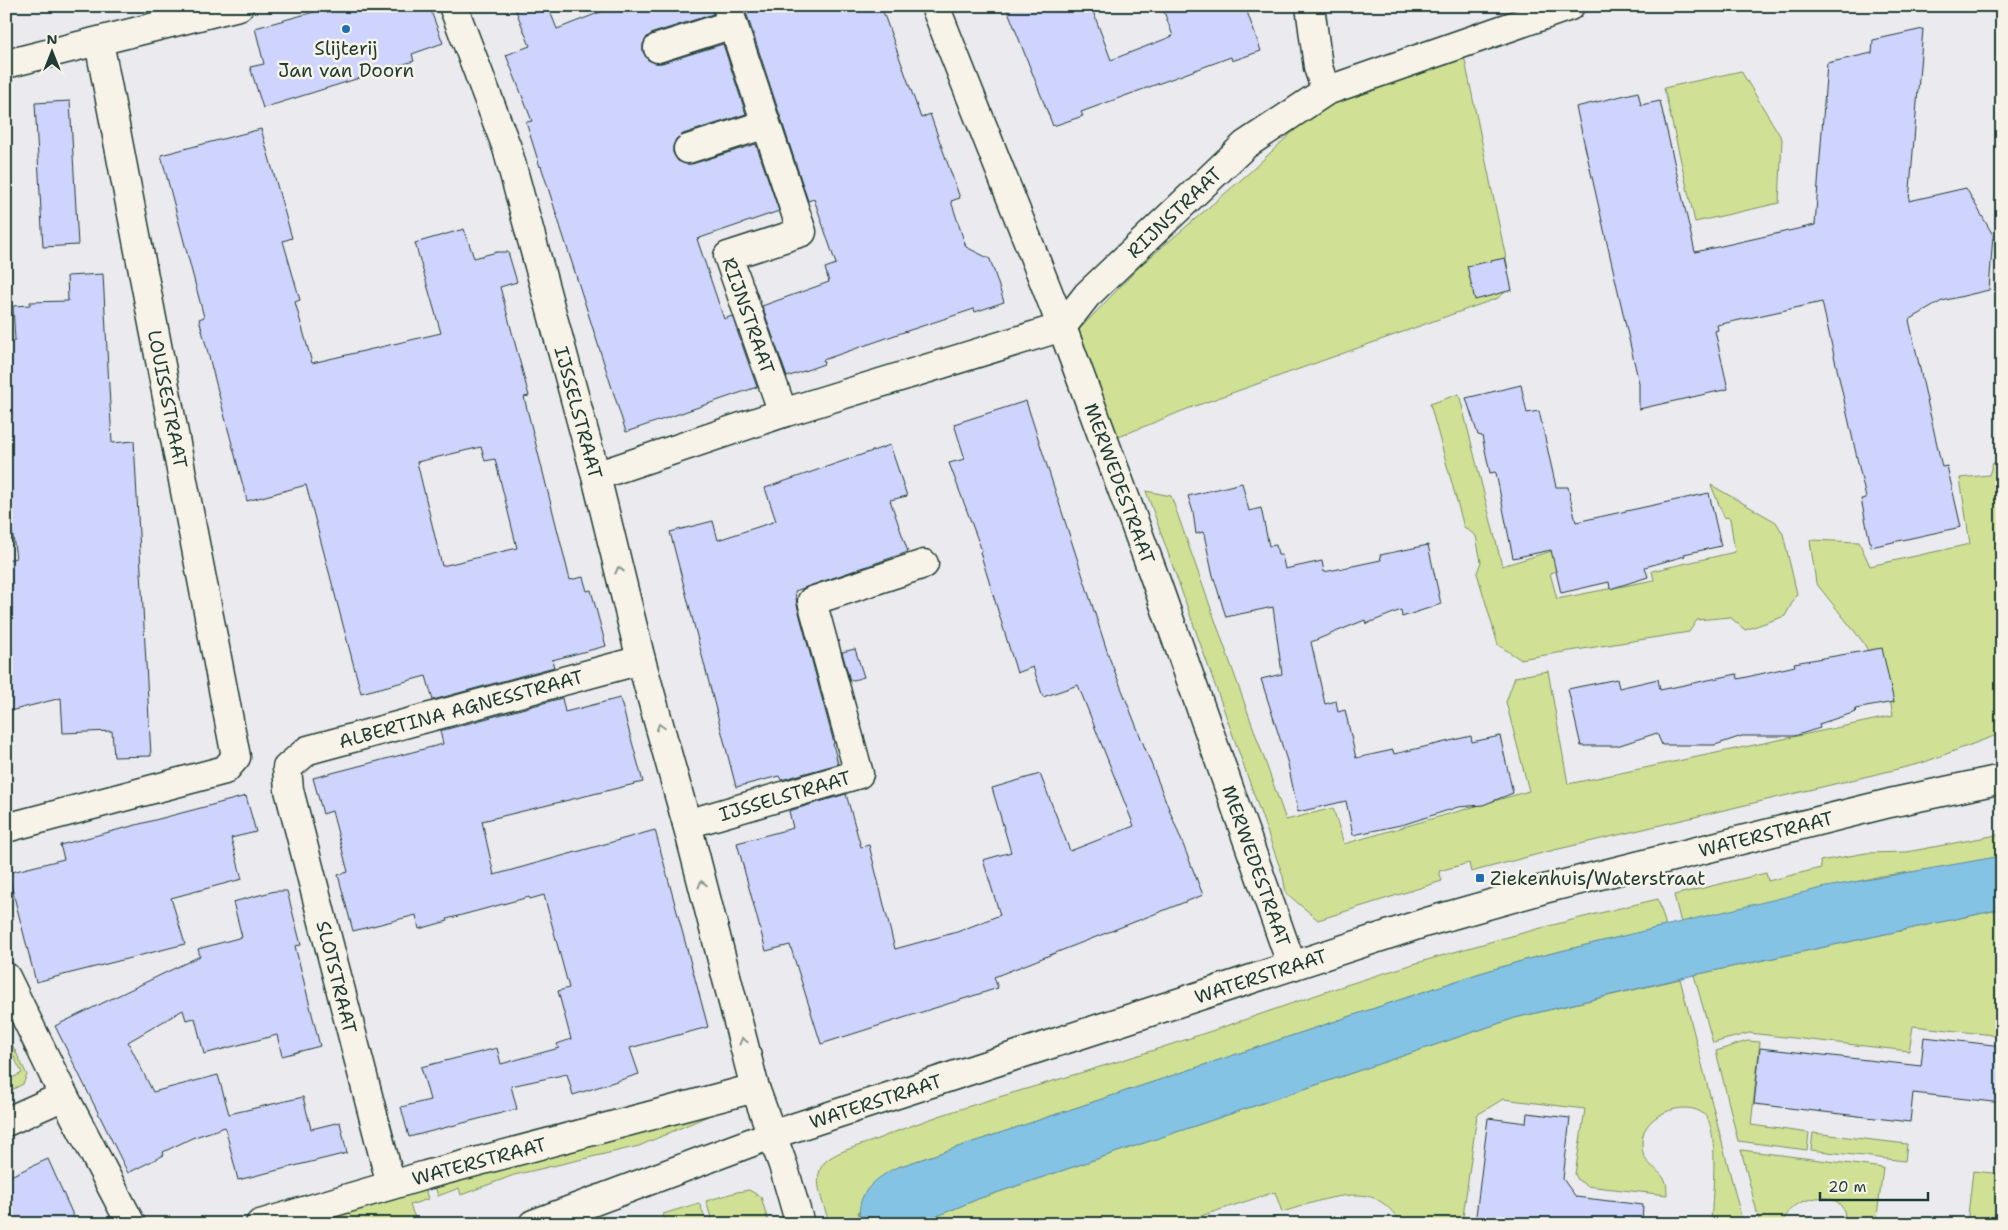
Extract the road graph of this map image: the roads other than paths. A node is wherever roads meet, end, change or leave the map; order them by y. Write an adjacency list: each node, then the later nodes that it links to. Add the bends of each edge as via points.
1 (239, 6): 7 (street)
2 (453, 6): 15 (street, IJSSELSTRAAT, via 507,148)
3 (935, 6): 13 (street, MERWEDESTRAAT)
4 (1310, 6): 10 (street, via 1318,67)
5 (1570, 6): 10 (street, RIJNSTRAAT)
6 (730, 15): 8 (street, RIJNSTRAAT); 11 (street, RIJNSTRAAT)
7 (99, 42): 9 (street); 21 (street, LOUISESTRAAT, via 236,757 225,770)
8 (658, 48)
9 (6, 64)
10 (1326, 91): 13 (street, RIJNSTRAAT, via 1245,145 1087,294)
11 (766, 124): 12 (street); 14 (street, RIJNSTRAAT, via 802,232 728,256)
12 (688, 149)
13 (1062, 327): 14 (street); 22 (street, MERWEDESTRAAT)
14 (782, 413): 15 (street)
15 (596, 476): 17 (street, IJSSELSTRAAT, one-way to 15)
16 (924, 564): 20 (street, IJSSELSTRAAT, via 812,601 859,774)
17 (641, 660): 18 (street, ALBERTINA AGNESSTRAAT, via 308,750); 20 (street, IJSSELSTRAAT, one-way to 17)
18 (287, 768): 28 (street, SLOTSTRAAT, via 289,790)
19 (2002, 779): 22 (street, WATERSTRAAT, via 1890,803 1544,889 1427,922)
20 (687, 824): 24 (street, IJSSELSTRAAT, one-way to 20)
21 (6, 828)
22 (1292, 966): 27 (street, WATERSTRAAT)
23 (6, 977): 25 (street)
24 (755, 1088): 27 (street, IJSSELSTRAAT); 28 (street, WATERSTRAAT)
25 (64, 1096): 26 (street); 29 (street)
26 (6, 1122)
27 (771, 1136): 31 (street, WATERSTRAAT); 32 (street, IJSSELSTRAAT)
28 (391, 1185): 30 (street, WATERSTRAAT)
29 (131, 1224)
30 (260, 1224)
31 (533, 1224)
32 (800, 1224)

